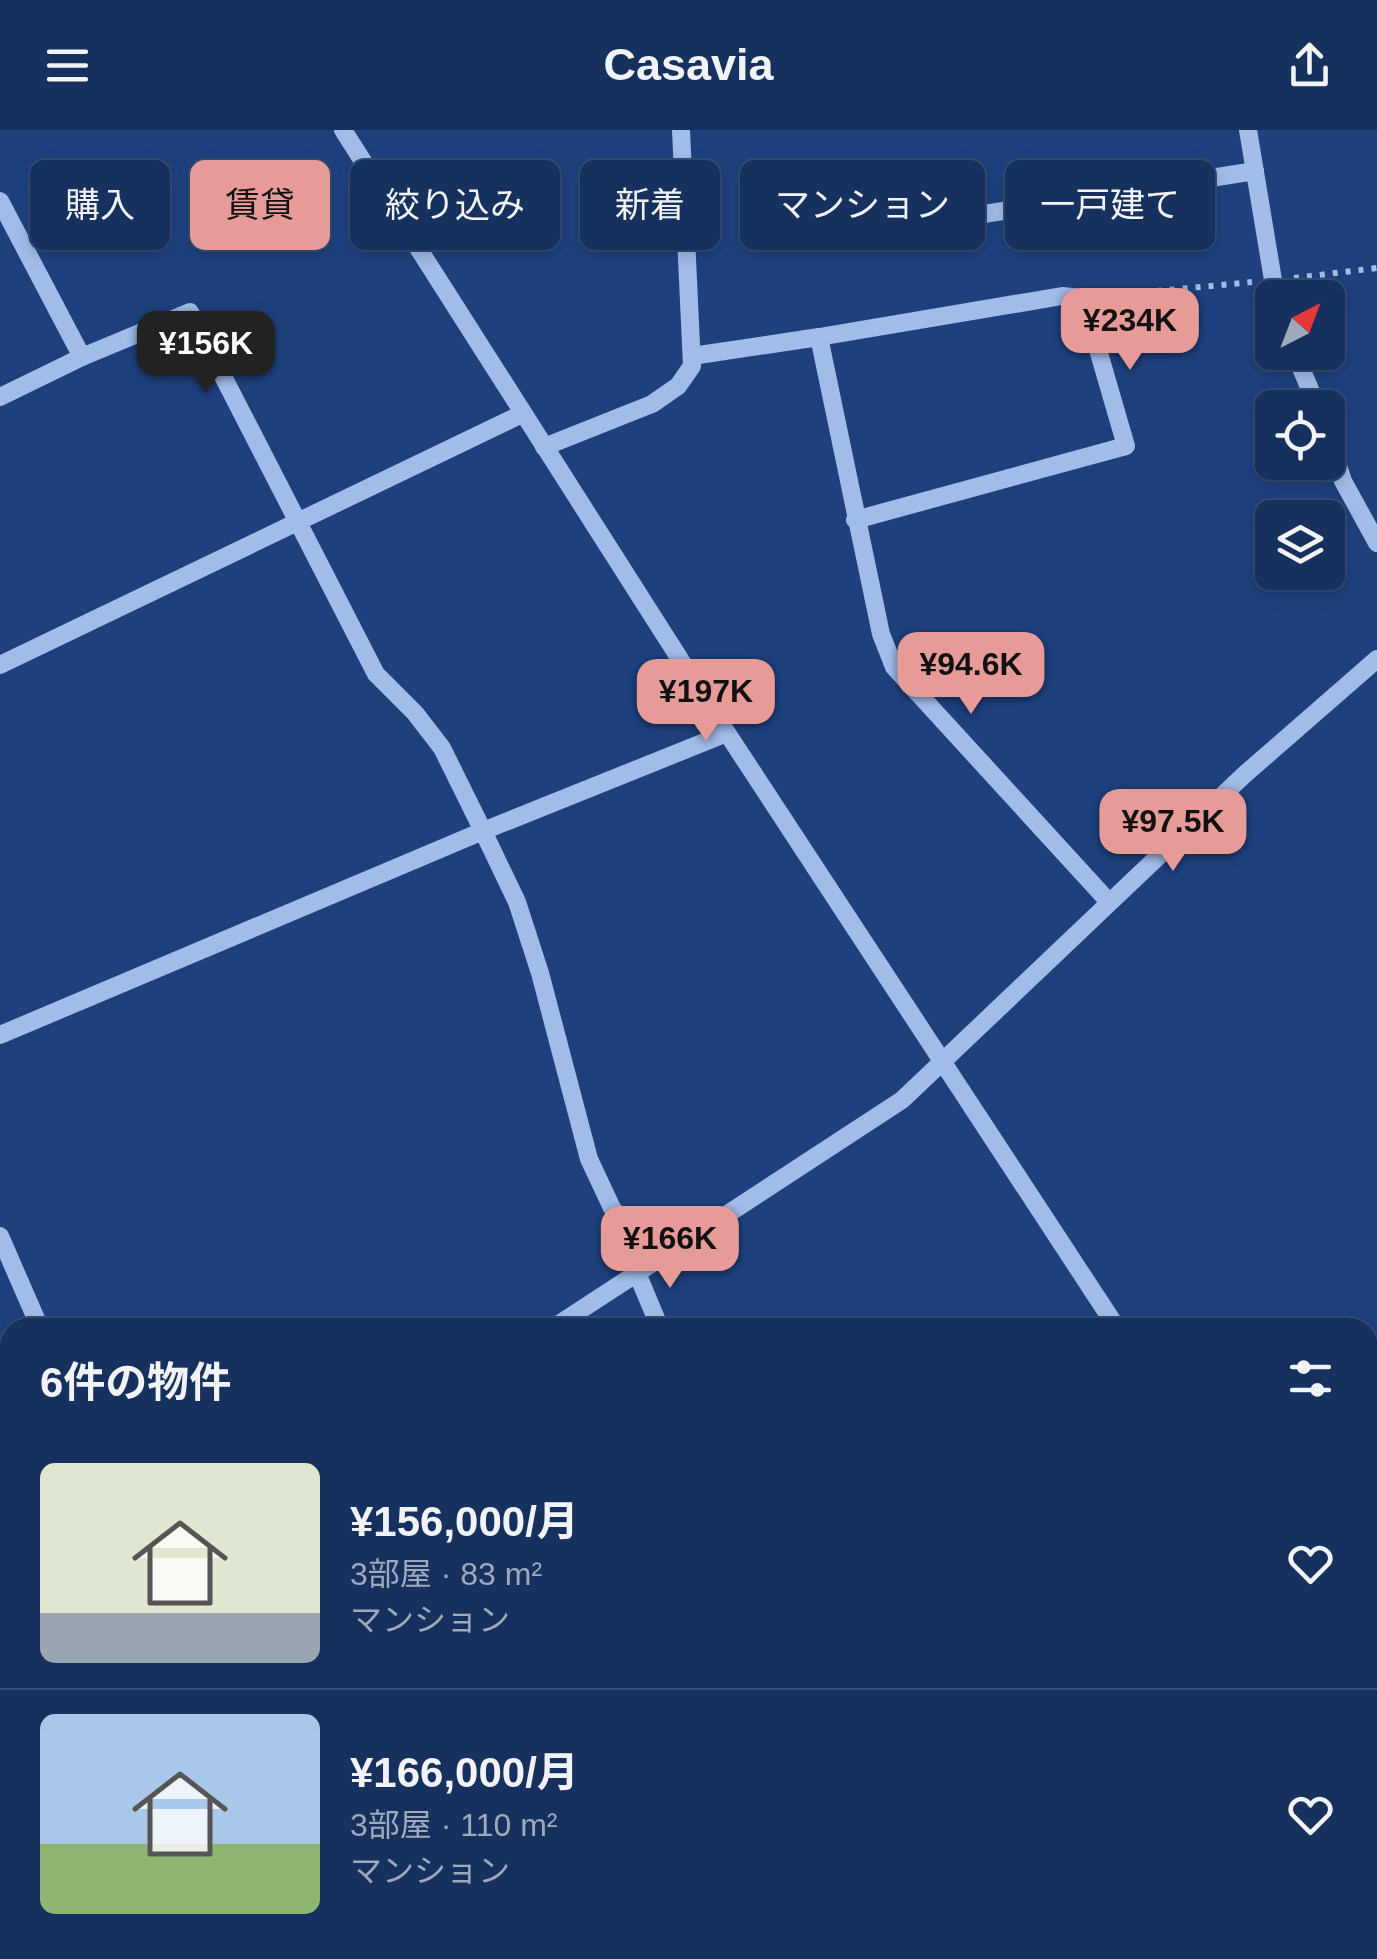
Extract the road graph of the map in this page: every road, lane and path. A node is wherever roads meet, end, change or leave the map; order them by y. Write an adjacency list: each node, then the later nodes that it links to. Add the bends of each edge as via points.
1 (343, 130): 16 (street)
2 (682, 130): 13 (street)
3 (1248, 130): 4 (street)
4 (1255, 171): 6 (street); 8 (street)
5 (0, 201): 14 (street)
6 (985, 214)
7 (1377, 268): 9 (path)
8 (1274, 280)
9 (1319, 280)
10 (1255, 290): 11 (path)
11 (1083, 298): 12 (street, via 1062,296); 19 (street, via 1126,446)
12 (819, 337): 13 (street); 19 (street)
13 (692, 356): 17 (street, via 678,386 652,404)
14 (82, 358): 15 (street); 20 (street, via 190,312)
15 (0, 397)
16 (522, 414): 17 (street); 20 (street)
17 (544, 447): 24 (street)
18 (1344, 480): 21 (street)
19 (855, 520): 26 (street, via 894,668)
20 (297, 523): 23 (street); 25 (street, via 376,674 442,748)
21 (1377, 543)
22 (1377, 659): 26 (street)
23 (0, 666)
24 (727, 733): 25 (street); 28 (street)
25 (484, 831): 27 (street); 30 (street, via 540,974 590,1159 612,1208)
26 (1109, 902): 28 (street)
27 (0, 1036)
28 (943, 1061): 30 (street, via 902,1100); 35 (street)
29 (0, 1236): 32 (street)
30 (654, 1262): 31 (street)
31 (637, 1273): 33 (street); 34 (street)
32 (36, 1318)
33 (568, 1318)
34 (656, 1318)
35 (1110, 1318)

